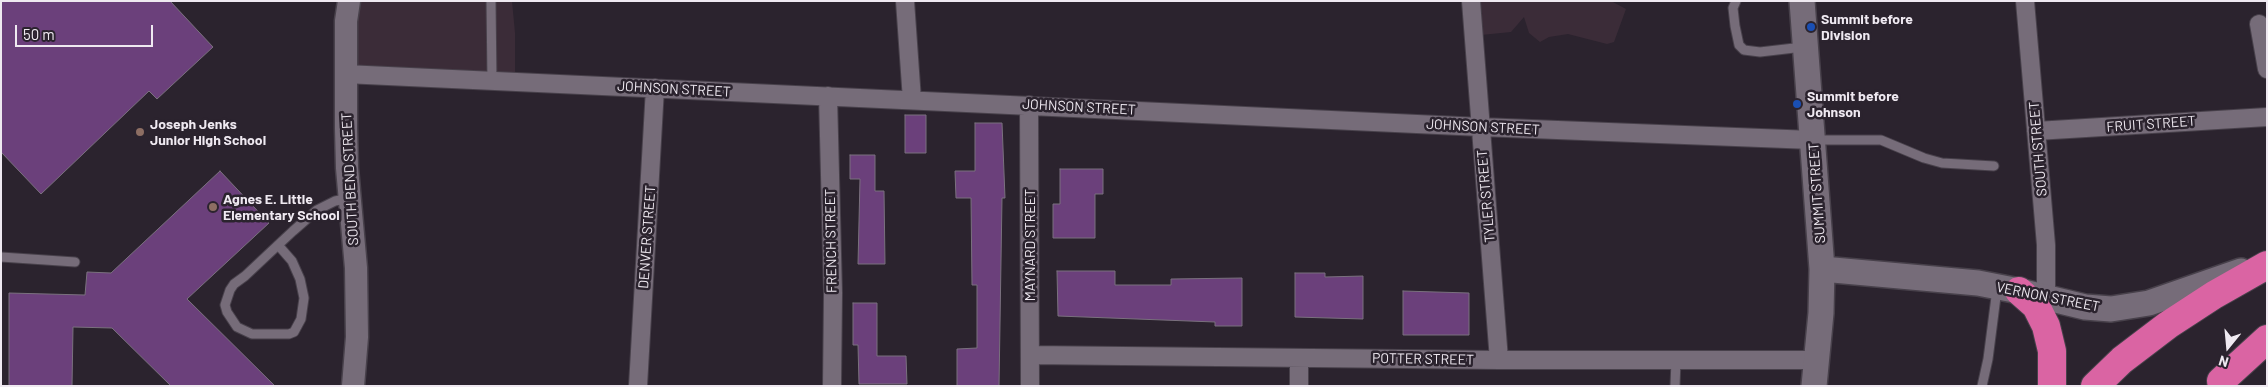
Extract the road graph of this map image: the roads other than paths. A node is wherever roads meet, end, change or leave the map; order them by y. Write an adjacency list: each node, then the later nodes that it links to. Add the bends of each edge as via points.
1 (349, 1): 11 (street, SOUTH BEND STREET)
2 (491, 1): 12 (lane)
3 (905, 1): 15 (street)
4 (1472, 1): 18 (street, TYLER STREET)
5 (1736, 1): 9 (lane, via 1733,8 1735,26 1739,45 1744,50 1760,52)
6 (1802, 1): 9 (main road, SUMMIT STREET)
7 (2025, 1): 19 (street, SOUTH STREET)
8 (2259, 24): 10 (street)
9 (1806, 47): 20 (main road, SUMMIT STREET)
10 (2267, 69)
11 (345, 74): 12 (street, JOHNSON STREET); 22 (street, SOUTH BEND STREET)
12 (492, 81): 13 (street, JOHNSON STREET)
13 (655, 88): 14 (street, JOHNSON STREET); 39 (street, DENVER STREET)
14 (828, 96): 15 (street, JOHNSON STREET); 40 (street, FRENCH STREET)
15 (912, 100): 16 (street, JOHNSON STREET)
16 (1029, 105): 18 (street, JOHNSON STREET); 32 (street, MAYNARD STREET)
17 (2267, 117): 19 (street, FRUIT STREET)
18 (1481, 127): 20 (street, JOHNSON STREET); 34 (street, TYLER STREET)
19 (2036, 131): 29 (street, SOUTH STREET, via 2046,245)
20 (1812, 140): 21 (lane, via 1881,140 1942,163); 27 (main road, SUMMIT STREET)
21 (1994, 166)
22 (350, 198): 23 (lane, via 317,210); 38 (street, SOUTH BEND STREET, via 356,268 357,337)
23 (278, 245): 23 (lane, via 234,284 226,298 225,305 237,327 252,334 289,334 294,332 301,319 304,298 300,279 292,261)
24 (1, 257): 25 (lane)
25 (75, 262)
26 (2267, 263): 29 (main road, VERNON STREET, via 2138,306 2097,308); 47 (highway, via 2168,324)
27 (1822, 269): 28 (main road, VERNON STREET); 36 (main road, SUMMIT STREET)
28 (2008, 288): 29 (main road, VERNON STREET); 45 (lane); 46 (highway, via 2036,306 2046,326 2052,352)
29 (2046, 298)
30 (2267, 339): 37 (highway)
31 (2267, 354): 37 (highway)
32 (1030, 355): 33 (street, POTTER STREET); 41 (street, MAYNARD STREET)
33 (1299, 358): 34 (street, POTTER STREET); 42 (street)
34 (1500, 360): 35 (street, POTTER STREET)
35 (1676, 360): 36 (street, POTTER STREET); 43 (lane)
36 (1817, 360): 44 (main road, SUMMIT STREET)
37 (2217, 383)
38 (353, 386)
39 (638, 386)
40 (832, 386)
41 (1030, 386)
42 (1299, 386)
43 (1675, 386)
44 (1814, 386)
45 (1982, 386)
46 (2052, 386)
47 (2095, 386)

